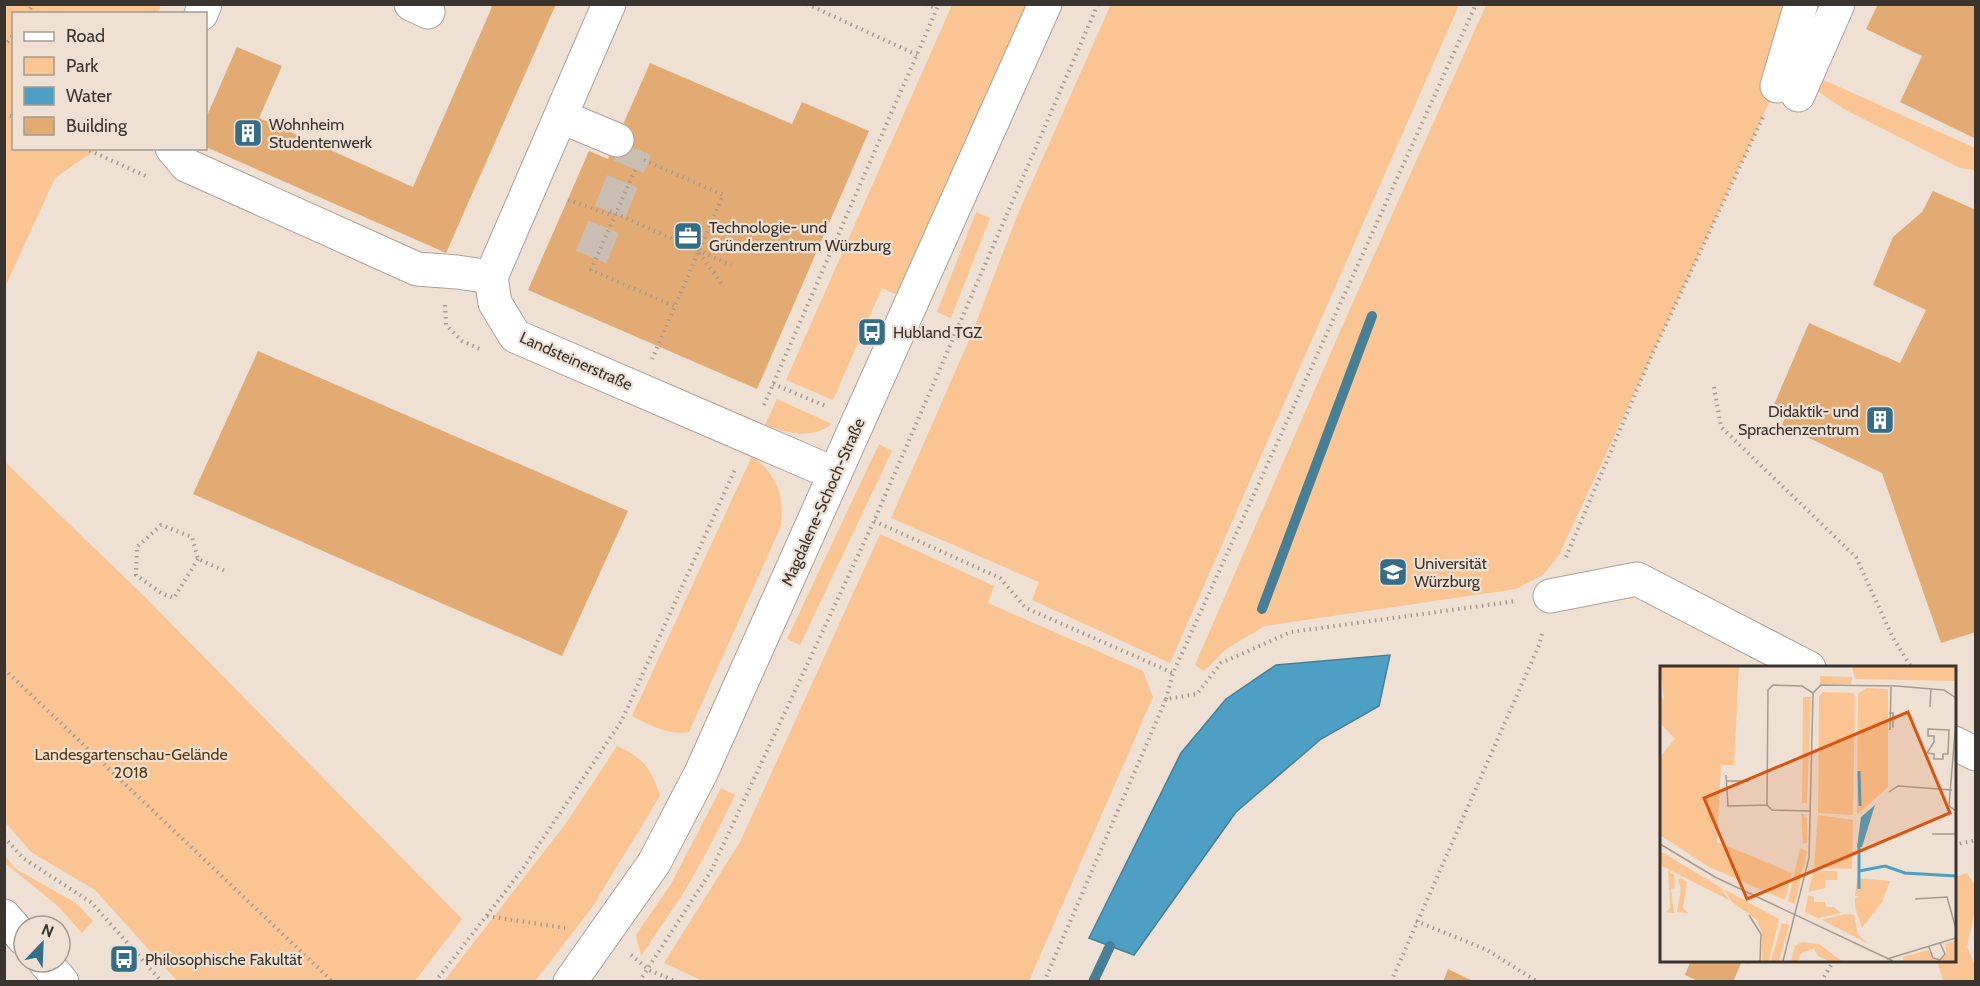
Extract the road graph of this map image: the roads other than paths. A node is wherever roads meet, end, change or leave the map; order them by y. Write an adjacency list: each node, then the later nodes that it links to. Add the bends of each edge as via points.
1 (609, 4): 5 (street)
2 (1045, 4): 9 (street, Magdalene-Schoch-Straße)
3 (1801, 4): 4 (street, via 1788,91)
4 (1838, 4)
5 (562, 117): 6 (street); 8 (street)
6 (628, 149)
7 (174, 150): 8 (street, via 186,165 417,269)
8 (491, 277): 9 (street, Landsteinerstraße, via 495,303 515,336)
9 (835, 474): 14 (street, Magdalene-Schoch-Straße, via 701,773 654,863)
10 (1550, 596): 11 (street, via 1637,579)
11 (1805, 666)
12 (1956, 744): 13 (street)
13 (1976, 754)
14 (570, 981)

